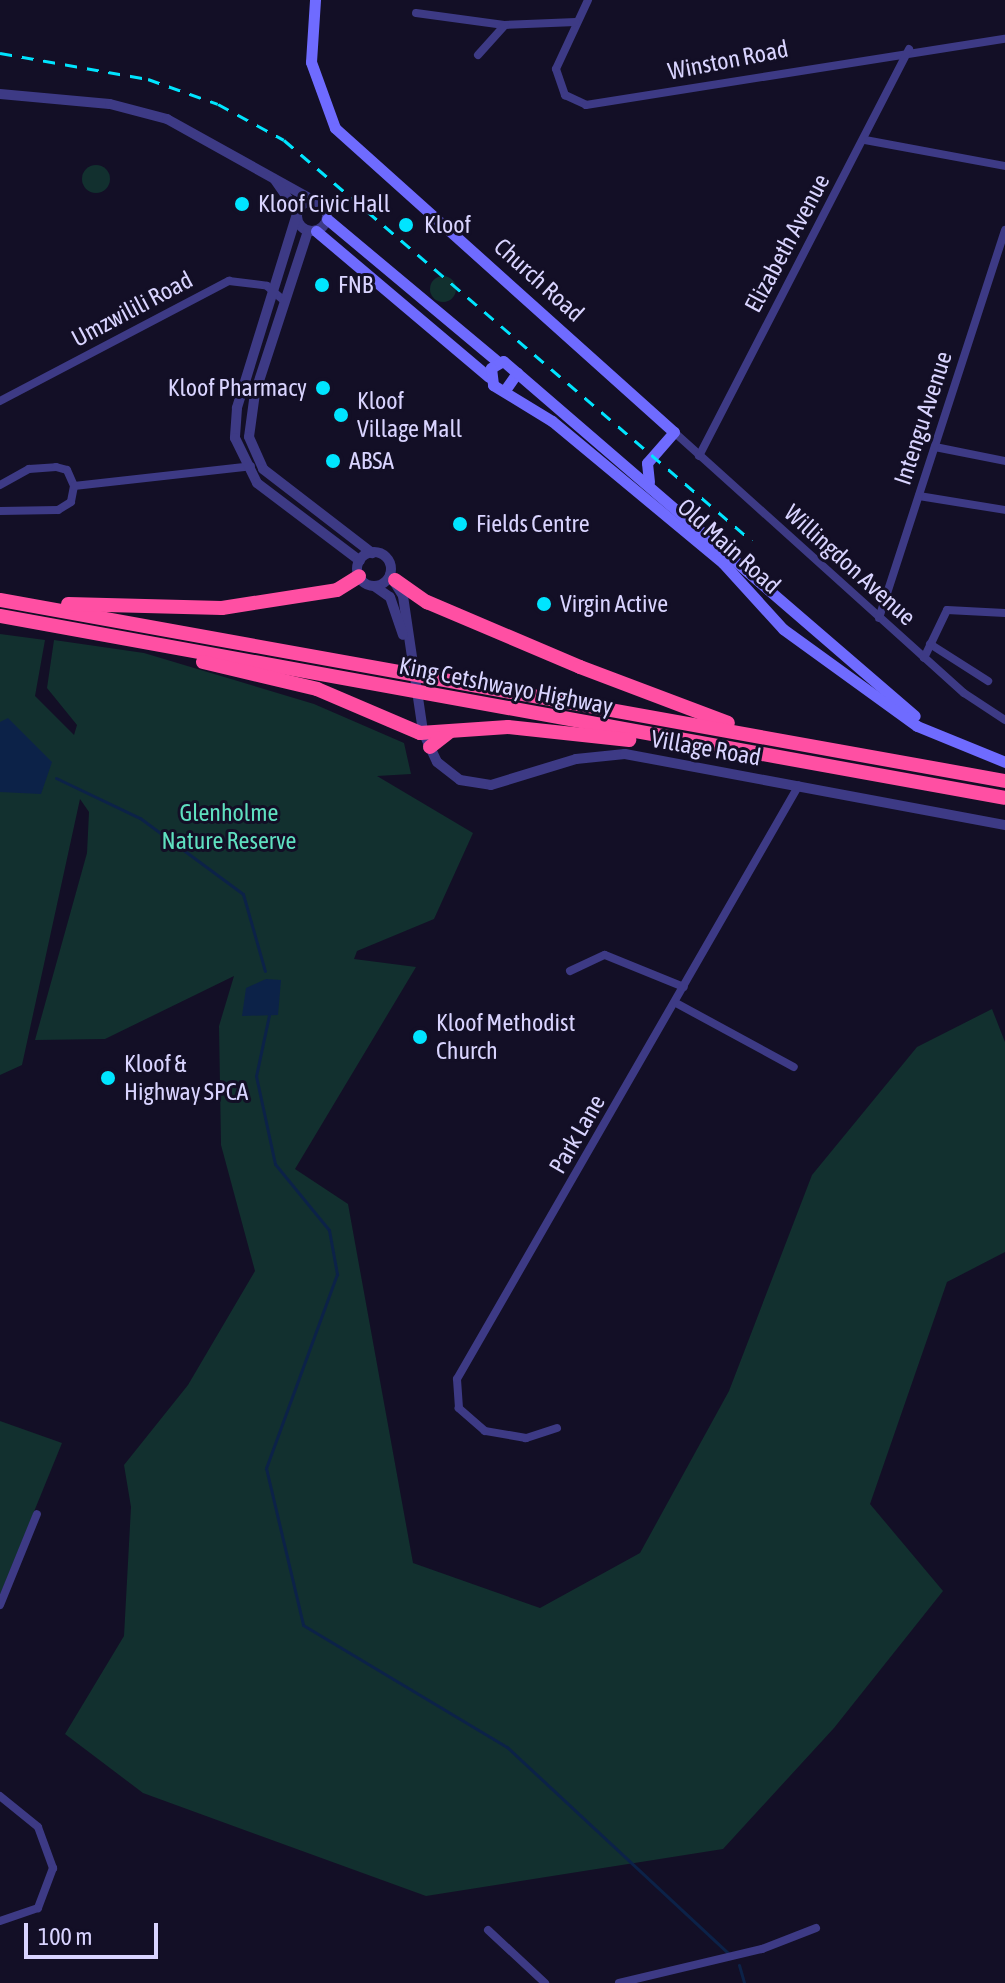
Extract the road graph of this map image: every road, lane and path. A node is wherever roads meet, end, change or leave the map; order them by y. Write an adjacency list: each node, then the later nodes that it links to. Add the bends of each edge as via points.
1 (315, 0): 25 (main road, Church Road, via 311,62 335,128)
2 (588, 0): 4 (street, Winston Road)
3 (416, 13): 5 (street)
4 (576, 22): 5 (street); 7 (street, Winston Road, via 556,76 570,100 586,105)
5 (505, 25): 8 (street)
6 (1005, 39): 7 (street, Winston Road)
7 (909, 49): 10 (street, Elizabeth Avenue)
8 (478, 55)
9 (0, 94): 12 (street, via 110,104 167,119)
10 (865, 140): 11 (street); 29 (street, Elizabeth Avenue)
11 (1005, 166)
12 (273, 177): 13 (street); 14 (street)
13 (316, 202): 14 (street); 15 (street)
14 (297, 214): 17 (street); 18 (street)
15 (327, 219): 17 (street); 20 (main road)
16 (1005, 230): 28 (street, Intengu Avenue)
17 (312, 231): 19 (street); 22 (main road)
18 (273, 288): 19 (street); 24 (street, Umzwilili Road, via 229,281); 34 (street, via 235,421)
19 (283, 300): 32 (street, via 249,420)
20 (498, 362): 21 (main road, Old Main Road); 22 (main road)
21 (517, 373): 23 (main road); 31 (main road, Old Main Road)
22 (489, 377): 23 (main road, Old Main Road)
23 (505, 390): 51 (main road, Old Main Road, via 723,563)
24 (0, 401)
25 (663, 422): 26 (main road, Church Road); 27 (main road)
26 (674, 432): 27 (main road); 29 (street, Willingdon Avenue)
27 (663, 443): 33 (main road)
28 (935, 447): 30 (street); 38 (street, Intengu Avenue)
29 (699, 456): 49 (street, Willingdon Avenue)
30 (1005, 461)
31 (626, 462): 33 (main road); 35 (main road, Old Main Road)
32 (258, 463): 34 (street); 41 (street)
33 (647, 463): 35 (main road)
34 (245, 468): 37 (street); 42 (street)
35 (649, 482): 46 (main road, Old Main Road)
36 (0, 485): 37 (street, via 29,469 56,467 67,470)
37 (74, 486): 40 (street, via 71,502 58,510)
38 (919, 496): 39 (street); 49 (street, Intengu Avenue)
39 (1005, 510)
40 (0, 511)
41 (372, 553): 42 (street); 43 (street, via 389,561)
42 (360, 569): 44 (street, Village Road); 45 (highway, via 337,590 194,611)
43 (392, 578): 44 (street); 52 (street, Village Road); 62 (highway, via 427,602)
44 (373, 586): 52 (street, Village Road, via 390,597)
45 (0, 599): 62 (highway, King Cetshwayo Highway)
46 (800, 612): 50 (main road, Old Main Road); 51 (main road, via 801,627)
47 (1005, 613): 54 (street, via 947,610)
48 (0, 616): 53 (highway, King Cetshwayo Highway)
49 (879, 618): 56 (street, Willingdon Avenue)
50 (819, 630): 55 (main road); 60 (main road, Old Main Road)
51 (788, 632): 55 (main road, Old Main Road)
52 (406, 640): 59 (street, Village Road)
53 (138, 641): 59 (highway, via 317,689); 63 (highway, King Cetshwayo Highway)
54 (930, 644): 56 (street); 57 (street)
55 (814, 654): 60 (main road, Old Main Road)
56 (924, 658): 58 (street, Willingdon Avenue)
57 (988, 681)
58 (1005, 720)
59 (422, 726): 61 (highway); 64 (street, Village Road)
60 (926, 729): 65 (main road, Old Main Road)
61 (453, 730): 63 (highway, via 508,727); 64 (highway)
62 (762, 736): 66 (highway, King Cetshwayo Highway)
63 (691, 743): 68 (highway, King Cetshwayo Highway)
64 (430, 747): 67 (street, Village Road, via 448,772 482,785 616,754)
65 (1005, 762)
66 (1005, 781)
67 (799, 785): 69 (street, Village Road); 71 (street, Park Lane)
68 (1005, 798)
69 (1005, 825)
70 (570, 971): 71 (street, via 605,955)
71 (684, 987): 72 (street, Park Lane)
72 (676, 1003): 73 (street); 74 (street, Park Lane, via 454,1388 459,1408 485,1431 526,1438)
73 (794, 1067)
74 (557, 1428)
75 (37, 1514): 76 (street)
76 (0, 1605)
77 (0, 1796): 78 (street, via 38,1827 53,1868 38,1908)
78 (0, 1921)
79 (816, 1928): 82 (street, via 762,1949)
80 (488, 1930): 81 (street)
81 (545, 1983)
82 (619, 1983)

